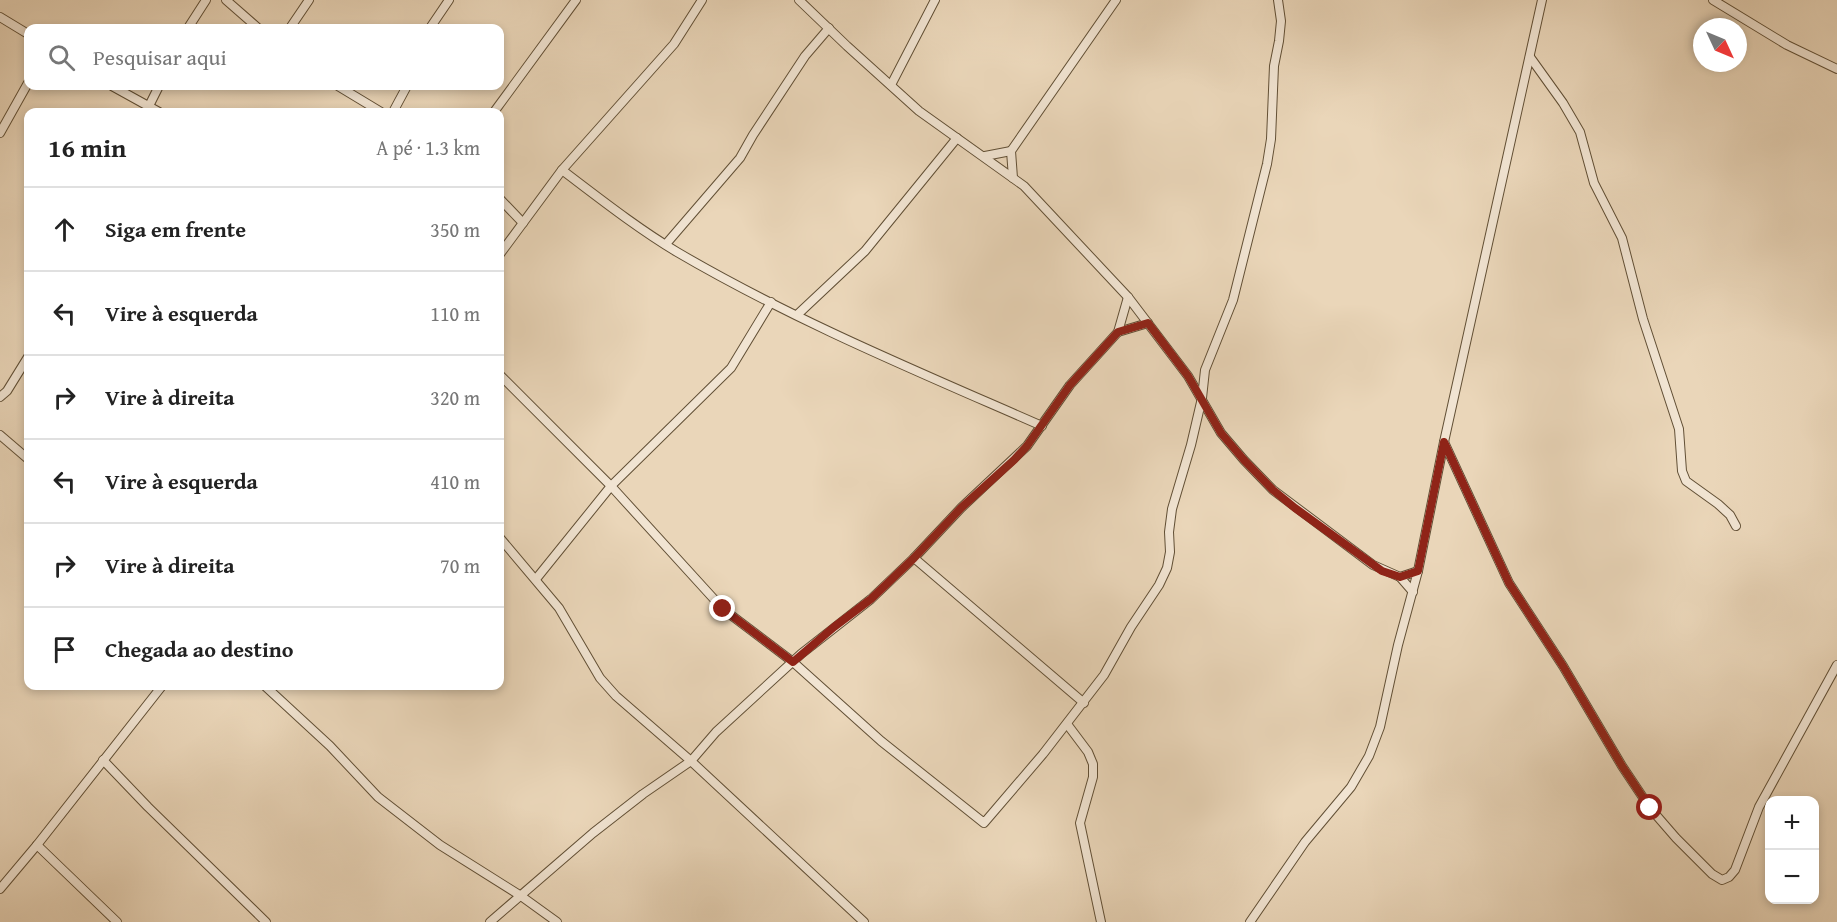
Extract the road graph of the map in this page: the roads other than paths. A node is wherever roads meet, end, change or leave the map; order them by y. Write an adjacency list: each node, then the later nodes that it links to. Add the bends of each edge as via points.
1 (206, 0): 14 (street)
2 (226, 0): 15 (street)
3 (309, 0): 16 (street)
4 (449, 0): 17 (street)
5 (576, 0): 32 (street)
6 (702, 0): 37 (street, via 674,44)
7 (799, 0): 18 (street)
8 (935, 0): 22 (street)
9 (1116, 0): 35 (street)
10 (1278, 0): 51 (street, via 1281,21 1274,66 1272,139 1233,300 1205,370)
11 (1542, 0): 20 (street)
12 (1713, 0): 21 (street, via 1787,45)
13 (0, 17): 19 (street)
14 (191, 24)
15 (253, 24)
16 (293, 24)
17 (433, 24)
18 (829, 28): 22 (street); 41 (street, via 806,56 735,164)
19 (24, 32)
20 (1530, 57): 54 (street); 57 (street, via 1580,132 1594,183 1622,238 1643,320 1679,429 1686,481 1718,504)
21 (1837, 69)
22 (891, 85): 34 (street)
23 (24, 90): 33 (street)
24 (118, 90): 28 (street)
25 (157, 90): 29 (street)
26 (345, 90): 30 (street)
27 (405, 90): 31 (street)
28 (144, 108)
29 (148, 108)
30 (374, 108)
31 (395, 108)
32 (497, 108)
33 (0, 133)
34 (957, 138): 36 (street); 45 (street, via 865,251)
35 (1011, 151): 36 (street); 38 (street)
36 (985, 156): 38 (street)
37 (562, 170): 40 (street); 41 (street)
38 (1013, 178): 43 (street)
39 (504, 203): 40 (street)
40 (523, 223): 42 (street)
41 (666, 244): 44 (street)
42 (504, 249)
43 (1128, 297): 46 (street); 47 (street)
44 (771, 302): 45 (street); 56 (street, via 730,368)
45 (797, 315): 52 (street)
46 (1148, 323): 47 (street); 51 (street)
47 (1118, 332): 52 (street, via 1070,385)
48 (24, 363): 50 (street)
49 (504, 379): 56 (street)
50 (0, 397)
51 (1202, 398): 61 (street, via 1221,433 1273,490 1373,566); 68 (street, via 1172,509 1167,568 1118,654)
52 (1042, 426): 59 (street, via 1014,460)
53 (0, 435): 55 (street)
54 (1444, 442): 60 (street); 65 (street, via 1509,583 1622,766 1676,838 1722,880 1735,870 1759,807)
55 (24, 456)
56 (611, 486): 62 (street); 64 (street, via 723,609)
57 (1736, 526)
58 (504, 543): 62 (street)
59 (914, 558): 64 (street, via 871,599); 68 (street)
60 (1418, 571): 61 (street); 63 (street)
61 (1400, 577): 63 (street)
62 (536, 579): 71 (street, via 559,608 600,678)
63 (1413, 592): 81 (street, via 1380,727 1369,756 1351,787 1305,842)
64 (793, 662): 69 (street, via 881,741 984,823); 71 (street, via 716,732)
65 (1837, 665)
66 (159, 690): 70 (street)
67 (269, 690): 74 (street, via 378,797 440,845)
68 (1084, 703): 69 (street)
69 (1067, 724): 80 (street, via 1093,764 1080,823)
70 (103, 760): 72 (street); 76 (street)
71 (691, 761): 74 (street, via 593,833); 79 (street)
72 (37, 846): 73 (street); 75 (street)
73 (0, 889)
74 (521, 896): 77 (street); 78 (street)
75 (117, 922)
76 (266, 922)
77 (490, 922)
78 (557, 922)
79 (864, 922)
80 (1101, 922)
81 (1250, 922)

